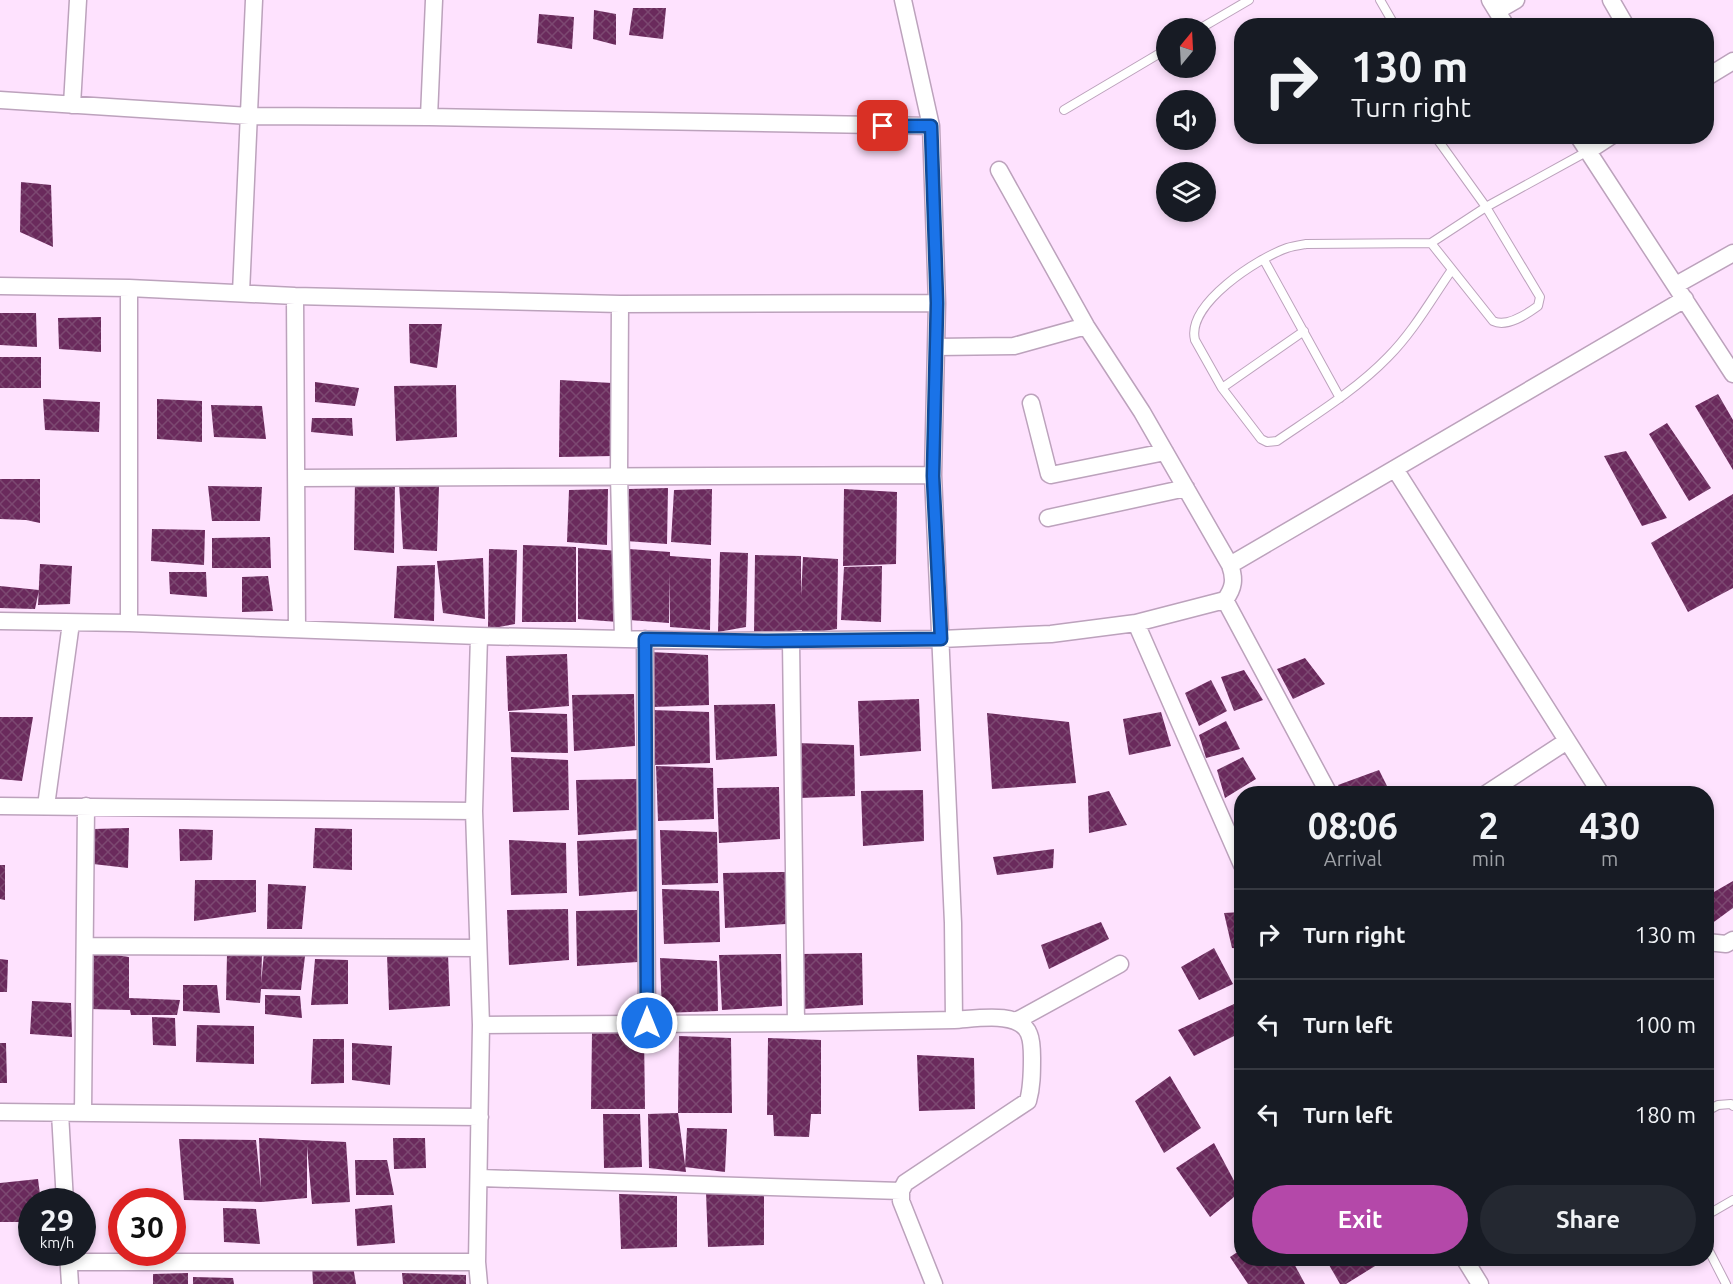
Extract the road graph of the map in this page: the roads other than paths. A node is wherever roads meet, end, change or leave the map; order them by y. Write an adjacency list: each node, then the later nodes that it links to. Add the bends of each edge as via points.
1 (78, 0): 18 (street)
2 (254, 0): 20 (street)
3 (435, 0): 21 (street)
4 (903, 0): 22 (street)
5 (1249, 0): 13 (lane)
6 (1380, 0): 10 (lane)
7 (1516, 0): 9 (street)
8 (1611, 0): 12 (street)
9 (1493, 5): 11 (street)
10 (1390, 18)
11 (1501, 18)
12 (1621, 18)
13 (1216, 19)
14 (1156, 56): 19 (lane)
15 (1733, 61): 16 (street)
16 (1714, 73)
17 (0, 100): 18 (street)
18 (72, 105): 20 (street)
19 (1064, 110)
20 (249, 116): 21 (street); 36 (street)
21 (429, 117): 22 (street)
22 (931, 126): 38 (street)
23 (1441, 144): 28 (lane)
24 (1583, 144): 26 (street)
25 (1599, 144): 26 (street)
26 (1588, 151): 28 (lane); 35 (street)
27 (999, 170): 40 (street)
28 (1486, 207): 29 (lane); 32 (lane, via 1539,297 1538,306 1500,324 1493,321)
29 (1431, 243): 31 (lane, via 1306,244 1286,248); 32 (lane)
30 (1733, 253): 35 (street)
31 (1264, 260): 41 (lane); 44 (lane, via 1210,299 1197,319 1195,340)
32 (1451, 271): 45 (lane, via 1406,337)
33 (0, 286): 34 (street)
34 (129, 288): 36 (street); 58 (street)
35 (1680, 292): 43 (street); 48 (street)
36 (241, 294): 37 (street)
37 (295, 296): 39 (street); 51 (street)
38 (937, 303): 39 (street); 42 (street)
39 (620, 304): 49 (street)
40 (1086, 326): 42 (street, via 1014,346); 47 (street)
41 (1304, 331): 44 (lane); 45 (lane)
42 (936, 347): 50 (street)
43 (1731, 361)
44 (1222, 388): 45 (lane, via 1260,439 1267,442 1277,441)
45 (1340, 398)
46 (1031, 403): 47 (street, via 1051,476)
47 (1165, 452): 52 (street)
48 (1395, 469): 54 (street); 66 (street)
49 (619, 475): 50 (street); 51 (street); 62 (street)
50 (933, 476): 64 (street)
51 (297, 478): 60 (street)
52 (1186, 488): 53 (street); 54 (street)
53 (1048, 518)
54 (1230, 565): 55 (street, via 1233,590)
55 (1226, 600): 59 (street); 67 (street)
56 (0, 621): 57 (street)
57 (71, 622): 58 (street); 71 (street)
58 (129, 623): 60 (street)
59 (1136, 623): 64 (street, via 1051,634); 74 (street)
60 (297, 629): 61 (street)
61 (479, 636): 62 (street); 73 (street)
62 (623, 638): 63 (street)
63 (645, 639): 65 (street); 82 (street)
64 (941, 639): 65 (street); 80 (street)
65 (791, 641): 83 (street)
66 (1567, 741): 68 (street); 69 (street)
67 (1325, 786)
68 (1498, 786)
69 (1595, 786)
70 (0, 806): 71 (street)
71 (46, 806): 72 (street)
72 (86, 806): 73 (street); 77 (street)
73 (474, 811): 78 (street)
74 (1234, 848)
75 (1733, 940): 76 (street)
76 (1714, 943)
77 (85, 946): 78 (street); 89 (street)
78 (478, 948): 84 (street)
79 (1120, 964): 81 (street)
80 (954, 1020): 81 (street); 83 (street)
81 (1016, 1021): 93 (street, via 1029,1034 1032,1048 1028,1101 905,1183)
82 (647, 1023): 83 (street); 84 (street)
83 (796, 1023)
84 (481, 1025): 90 (street)
85 (1733, 1106): 86 (lane)
86 (1714, 1107)
87 (0, 1112): 88 (street)
88 (60, 1113): 89 (street); 92 (street)
89 (83, 1113): 90 (street)
90 (480, 1117): 91 (street)
91 (480, 1178): 93 (street); 98 (street)
92 (64, 1188)
93 (900, 1191): 103 (street)
94 (1733, 1200): 95 (lane)
95 (1714, 1211)
96 (96, 1258): 98 (street)
97 (1714, 1261): 105 (lane)
98 (477, 1262): 102 (street)
99 (69, 1266): 101 (street)
100 (1469, 1266): 104 (street)
101 (70, 1284)
102 (478, 1284)
103 (934, 1284)
104 (1480, 1284)
105 (1726, 1284)

